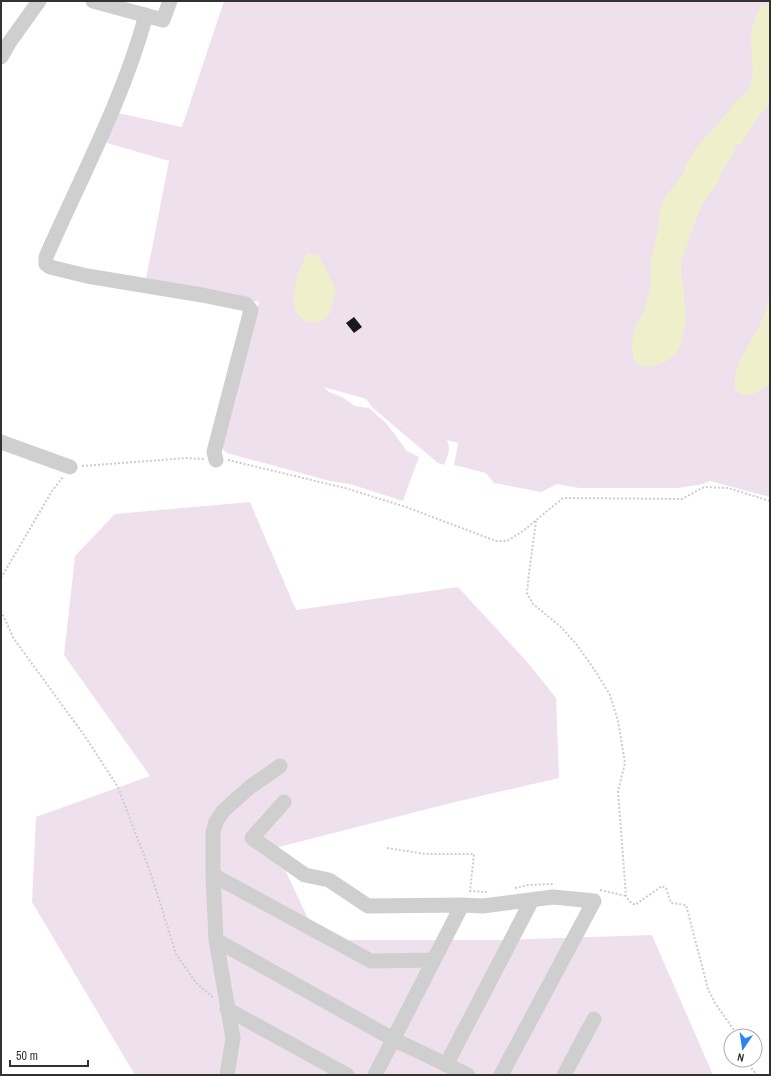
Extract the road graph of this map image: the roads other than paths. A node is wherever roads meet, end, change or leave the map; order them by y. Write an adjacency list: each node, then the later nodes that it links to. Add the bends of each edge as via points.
1 (39, 1): 5 (street)
2 (93, 1): 4 (street)
3 (170, 1): 4 (street, via 163,20)
4 (146, 15): 8 (street, via 117,102 55,236 46,257 46,264 87,276 246,304 251,310 214,452)
5 (5, 40): 6 (street)
6 (1, 57)
7 (1, 442): 9 (street)
8 (216, 460)
9 (70, 467)
10 (280, 766): 12 (street, via 250,787 223,811 216,822 213,832)
11 (284, 802): 14 (street, via 252,838 305,875 328,880 368,906)
12 (213, 875): 15 (street); 16 (street, via 371,961)
13 (532, 900): 14 (street, via 483,906); 20 (street); 25 (street, via 553,897 594,901)
14 (462, 905): 16 (street)
15 (216, 940): 17 (street); 19 (street)
16 (434, 960): 19 (street)
17 (227, 1009): 21 (street, via 233,1038); 22 (street)
18 (594, 1019): 26 (street)
19 (393, 1039): 20 (street); 23 (street)
20 (446, 1065): 24 (street)
21 (231, 1073)
22 (347, 1075)
23 (375, 1075)
24 (468, 1075)
25 (501, 1075)
26 (564, 1075)

